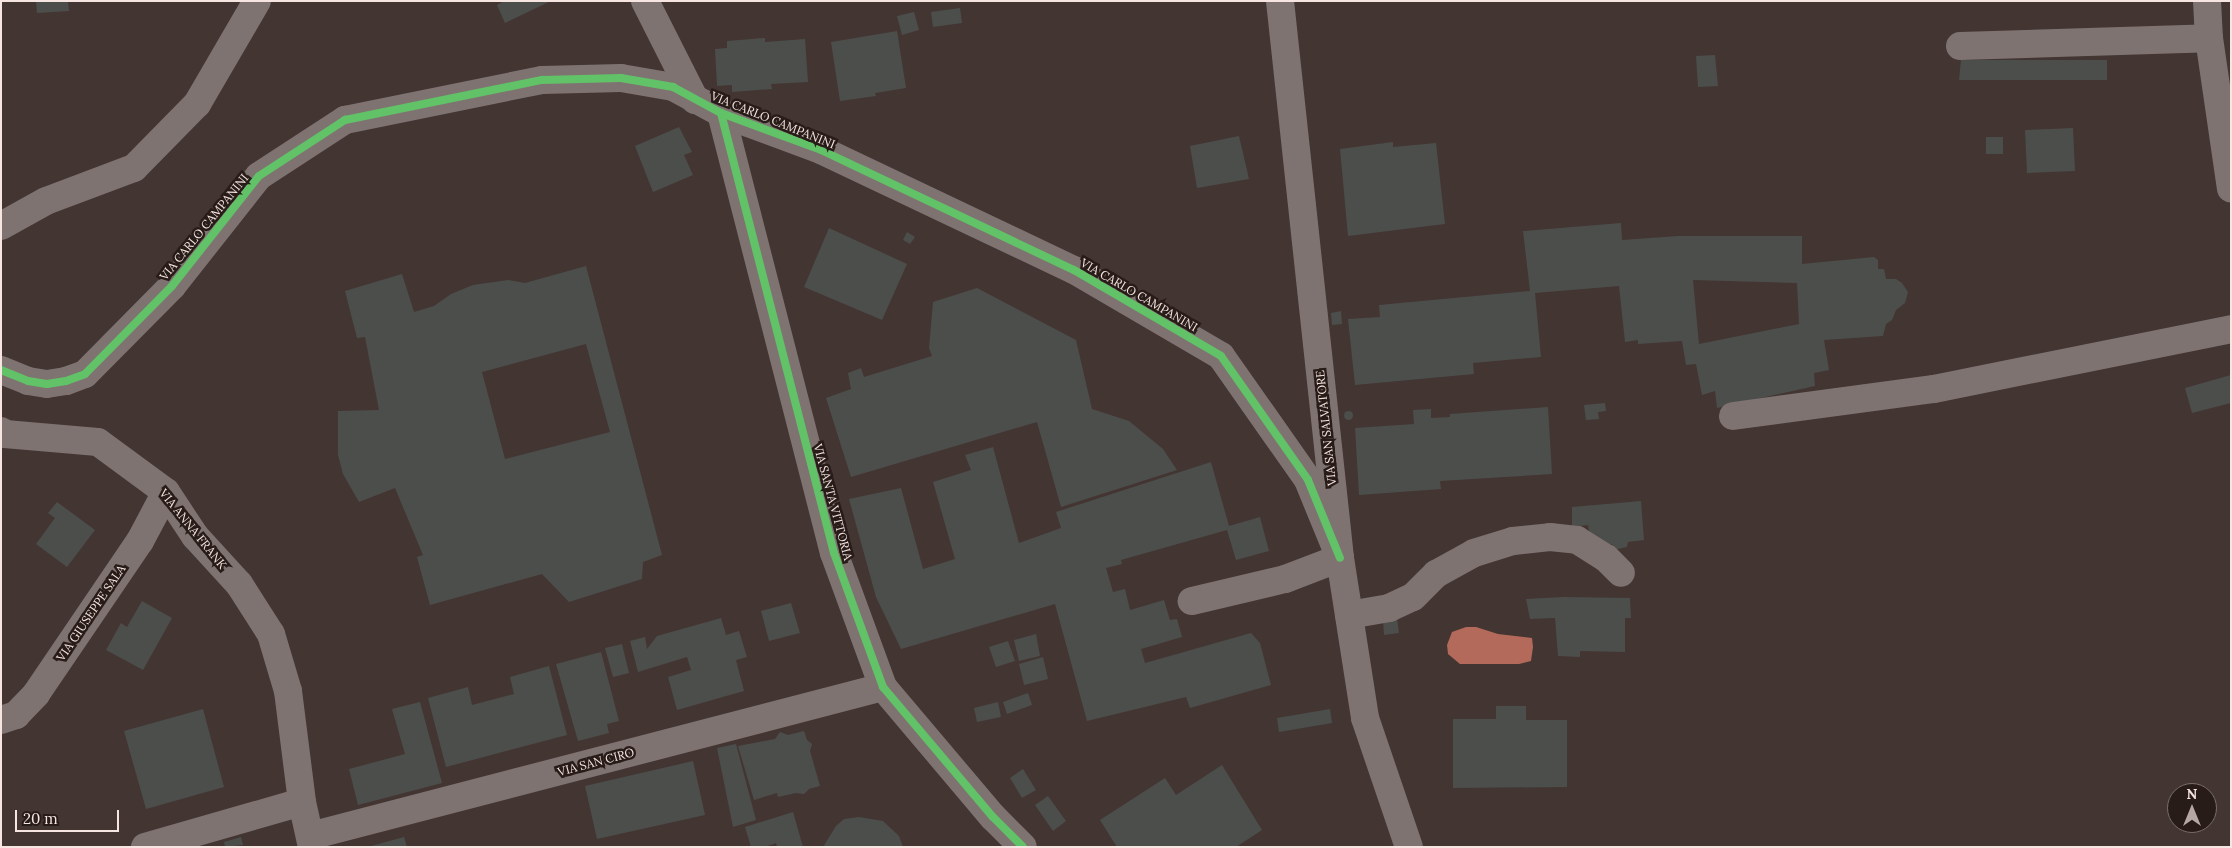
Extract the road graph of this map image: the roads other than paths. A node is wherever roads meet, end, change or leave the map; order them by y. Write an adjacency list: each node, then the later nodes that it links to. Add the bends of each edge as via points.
1 (257, 1): 10 (street, via 197,104 134,168 46,201)
2 (644, 1): 7 (street)
3 (1280, 1): 16 (street, VIA SAN SALVATORE)
4 (2207, 1): 5 (street)
5 (2209, 38): 6 (street); 9 (street)
6 (1960, 46)
7 (695, 100): 8 (street, VIA CARLO CAMPANINI); 12 (street, VIA CARLO CAMPANINI, via 673,87 621,78 542,80 345,120 259,176 172,286 85,374 47,384 28,381)
8 (721, 113): 16 (street, VIA CARLO CAMPANINI, via 821,150 1074,270 1221,356 1308,480); 20 (street, VIA SANTA VITTORIA, via 834,554)
9 (2231, 188)
10 (1, 226)
11 (2231, 329): 13 (street, via 1934,389)
12 (1, 370)
13 (1733, 416)
14 (1, 431): 15 (street, VIA ANNA FRANK, via 5,434 98,442)
15 (166, 492): 21 (street, VIA GIUSEPPE SALA, via 140,541 36,694 16,715); 22 (street, VIA ANNA FRANK, via 196,536 239,584 271,634 288,691)
16 (1340, 558): 18 (street, via 1285,579); 19 (street, VIA SAN SALVATORE)
17 (1621, 572): 19 (street, via 1606,558 1576,540 1550,537 1513,541 1474,554 1436,574 1413,597 1389,608)
18 (1192, 601)
19 (1349, 615): 24 (street, VIA SAN SALVATORE, via 1365,718)
20 (883, 688): 23 (street, VIA SAN CIRO); 26 (street, VIA SANTA VITTORIA, via 993,817)
21 (1, 720)
22 (302, 802): 23 (street, VIA ANNA FRANK); 25 (street)
23 (311, 841)
24 (1405, 845)
25 (145, 847)
26 (1023, 847)

